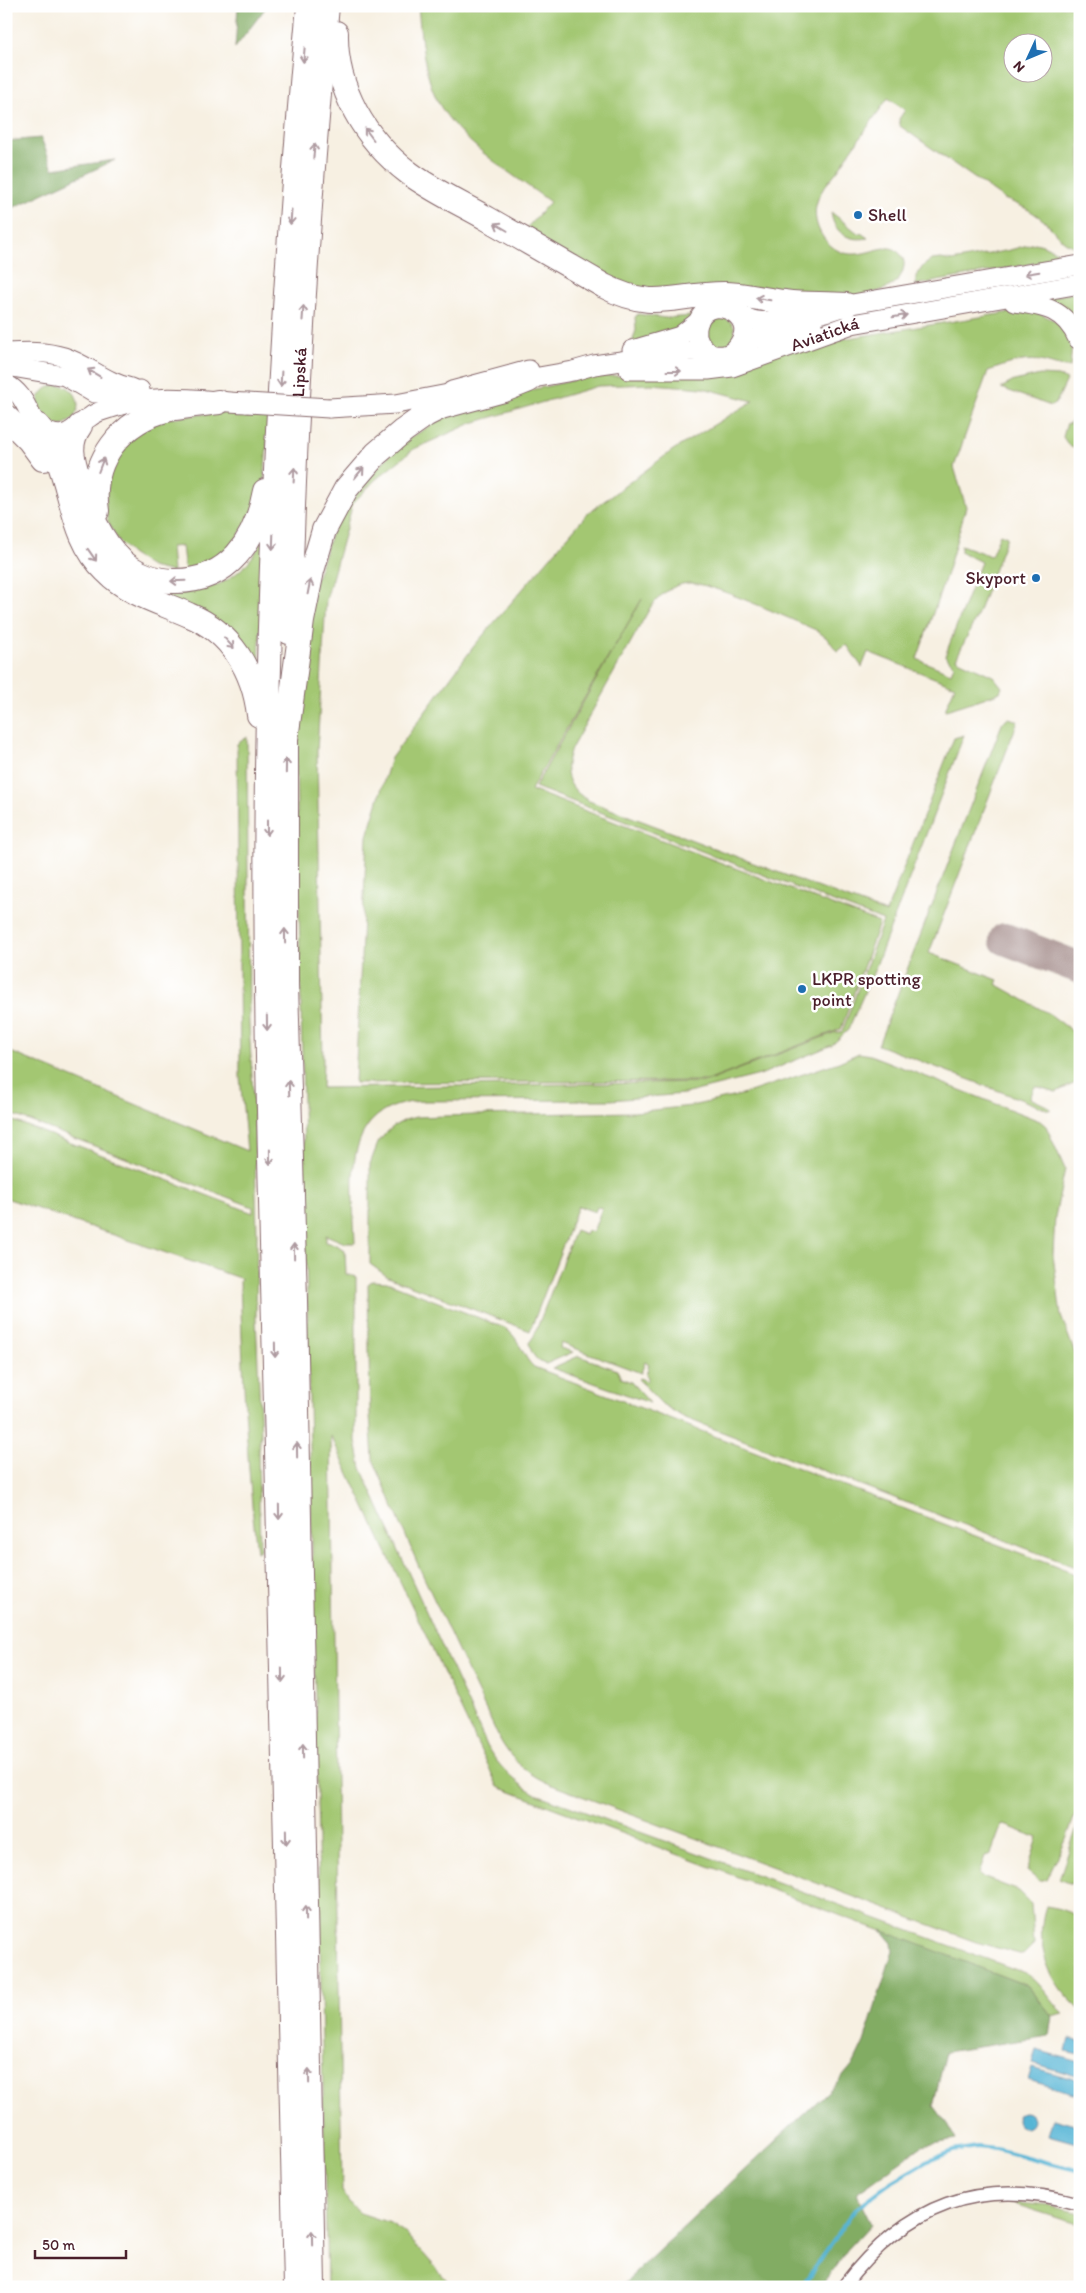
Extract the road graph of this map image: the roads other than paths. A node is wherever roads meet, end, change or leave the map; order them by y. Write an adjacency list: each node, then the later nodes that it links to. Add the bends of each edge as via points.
1 (309, 6): 27 (highway, Lipská, one-way to 27)
2 (328, 6): 31 (highway, Lipská, one-way to 2, via 298,393)
3 (337, 6): 4 (highway, one-way to 3, via 421,181 396,163 374,140 355,112 343,83 336,39)
4 (544, 251): 8 (highway, via 574,277 631,307 669,314); 9 (highway, one-way to 4, via 724,294 675,300 640,299 616,292)
5 (1080, 264): 9 (main road, Aviatická, one-way to 9)
6 (1080, 284): 7 (main road, Aviatická)
7 (990, 300): 9 (main road, Aviatická, one-way to 7); 11 (main road, via 1049,308 1069,323)
8 (724, 309): 9 (main road, Aviatická, via 764,321 832,311); 10 (main road, via 705,313); 12 (main road, via 736,314 743,326 742,340)
9 (849, 314): 12 (main road, via 834,324 767,336 747,342); 16 (main road, Aviatická, one-way to 9, via 720,369 748,362)
10 (698, 321): 14 (main road, via 696,335 699,344); 22 (main road, via 689,331 675,338 608,356 517,373)
11 (1078, 339)
12 (734, 351): 14 (main road)
13 (6, 353): 21 (main road, one-way to 13, via 112,382 57,355)
14 (710, 354): 16 (main road, via 690,351 594,365)
15 (6, 366): 17 (main road)
16 (573, 372): 18 (main road)
17 (65, 376): 20 (main road); 26 (main road, via 51,376 39,382 31,393)
18 (529, 380): 22 (main road); 31 (highway, one-way to 18, via 312,572 324,530 346,489 376,454 427,414)
19 (6, 384): 26 (main road, via 23,397)
20 (82, 387): 21 (main road, via 102,394); 28 (main road, via 88,406)
21 (139, 390): 24 (main road, via 193,392)
22 (439, 395): 24 (main road, bridge, via 396,404 329,408)
23 (219, 402): 24 (main road); 28 (main road, via 177,397 146,399 104,410); 30 (highway, one-way to 23, via 95,498 98,471 109,447 123,432 150,416 170,409)
24 (247, 403)
25 (6, 417): 29 (highway, via 38,451)
26 (34, 418): 28 (main road, via 57,435 71,432); 29 (highway, via 56,451)
27 (278, 423): 30 (highway, one-way to 30, via 259,517 243,547 224,567 197,579 161,580 131,568); 32 (highway, Lipská, one-way to 32)
28 (81, 424): 30 (highway, via 71,445 73,461 87,506)
29 (72, 511): 32 (highway, one-way to 32, via 84,543 106,572 134,592 205,622 226,639 240,657 251,679 258,705)
30 (108, 545)
31 (286, 739): 35 (highway, one-way to 31, via 286,984)
32 (267, 779): 34 (highway, one-way to 34, via 268,1037)
33 (1080, 2204): 36 (street, via 1035,2194 1013,2193 979,2196 947,2204 899,2228)
34 (296, 2287)
35 (313, 2287)
36 (843, 2287)

